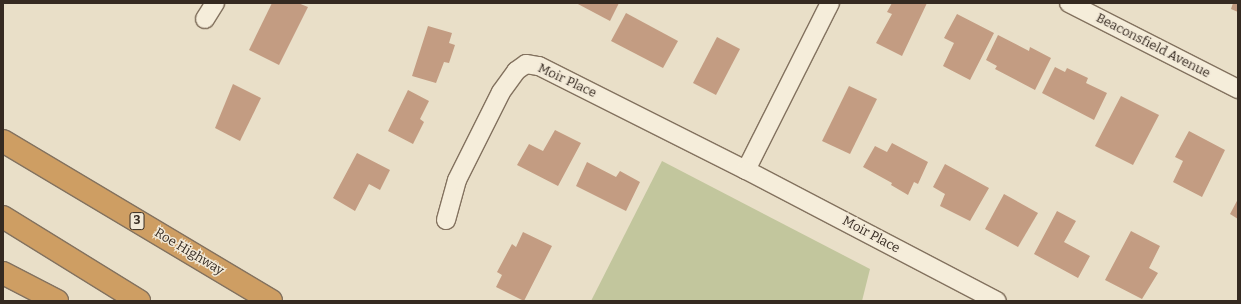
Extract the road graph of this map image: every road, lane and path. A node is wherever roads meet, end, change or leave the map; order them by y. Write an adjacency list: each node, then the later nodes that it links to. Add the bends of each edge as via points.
1 (215, 3): 4 (street)
2 (830, 3): 7 (street)
3 (1069, 3): 5 (street, Beaconsfield Avenue)
4 (205, 20)
5 (1238, 89)
6 (3, 142): 13 (highway, Roe Highway / 3)
7 (746, 170): 9 (street, Moir Place, via 539,66 526,64 516,71 501,92 457,180); 14 (street, Moir Place)
8 (3, 217): 12 (highway)
9 (446, 220)
10 (3, 273): 11 (highway)
11 (57, 301)
12 (139, 301)
13 (271, 301)
14 (997, 301)

